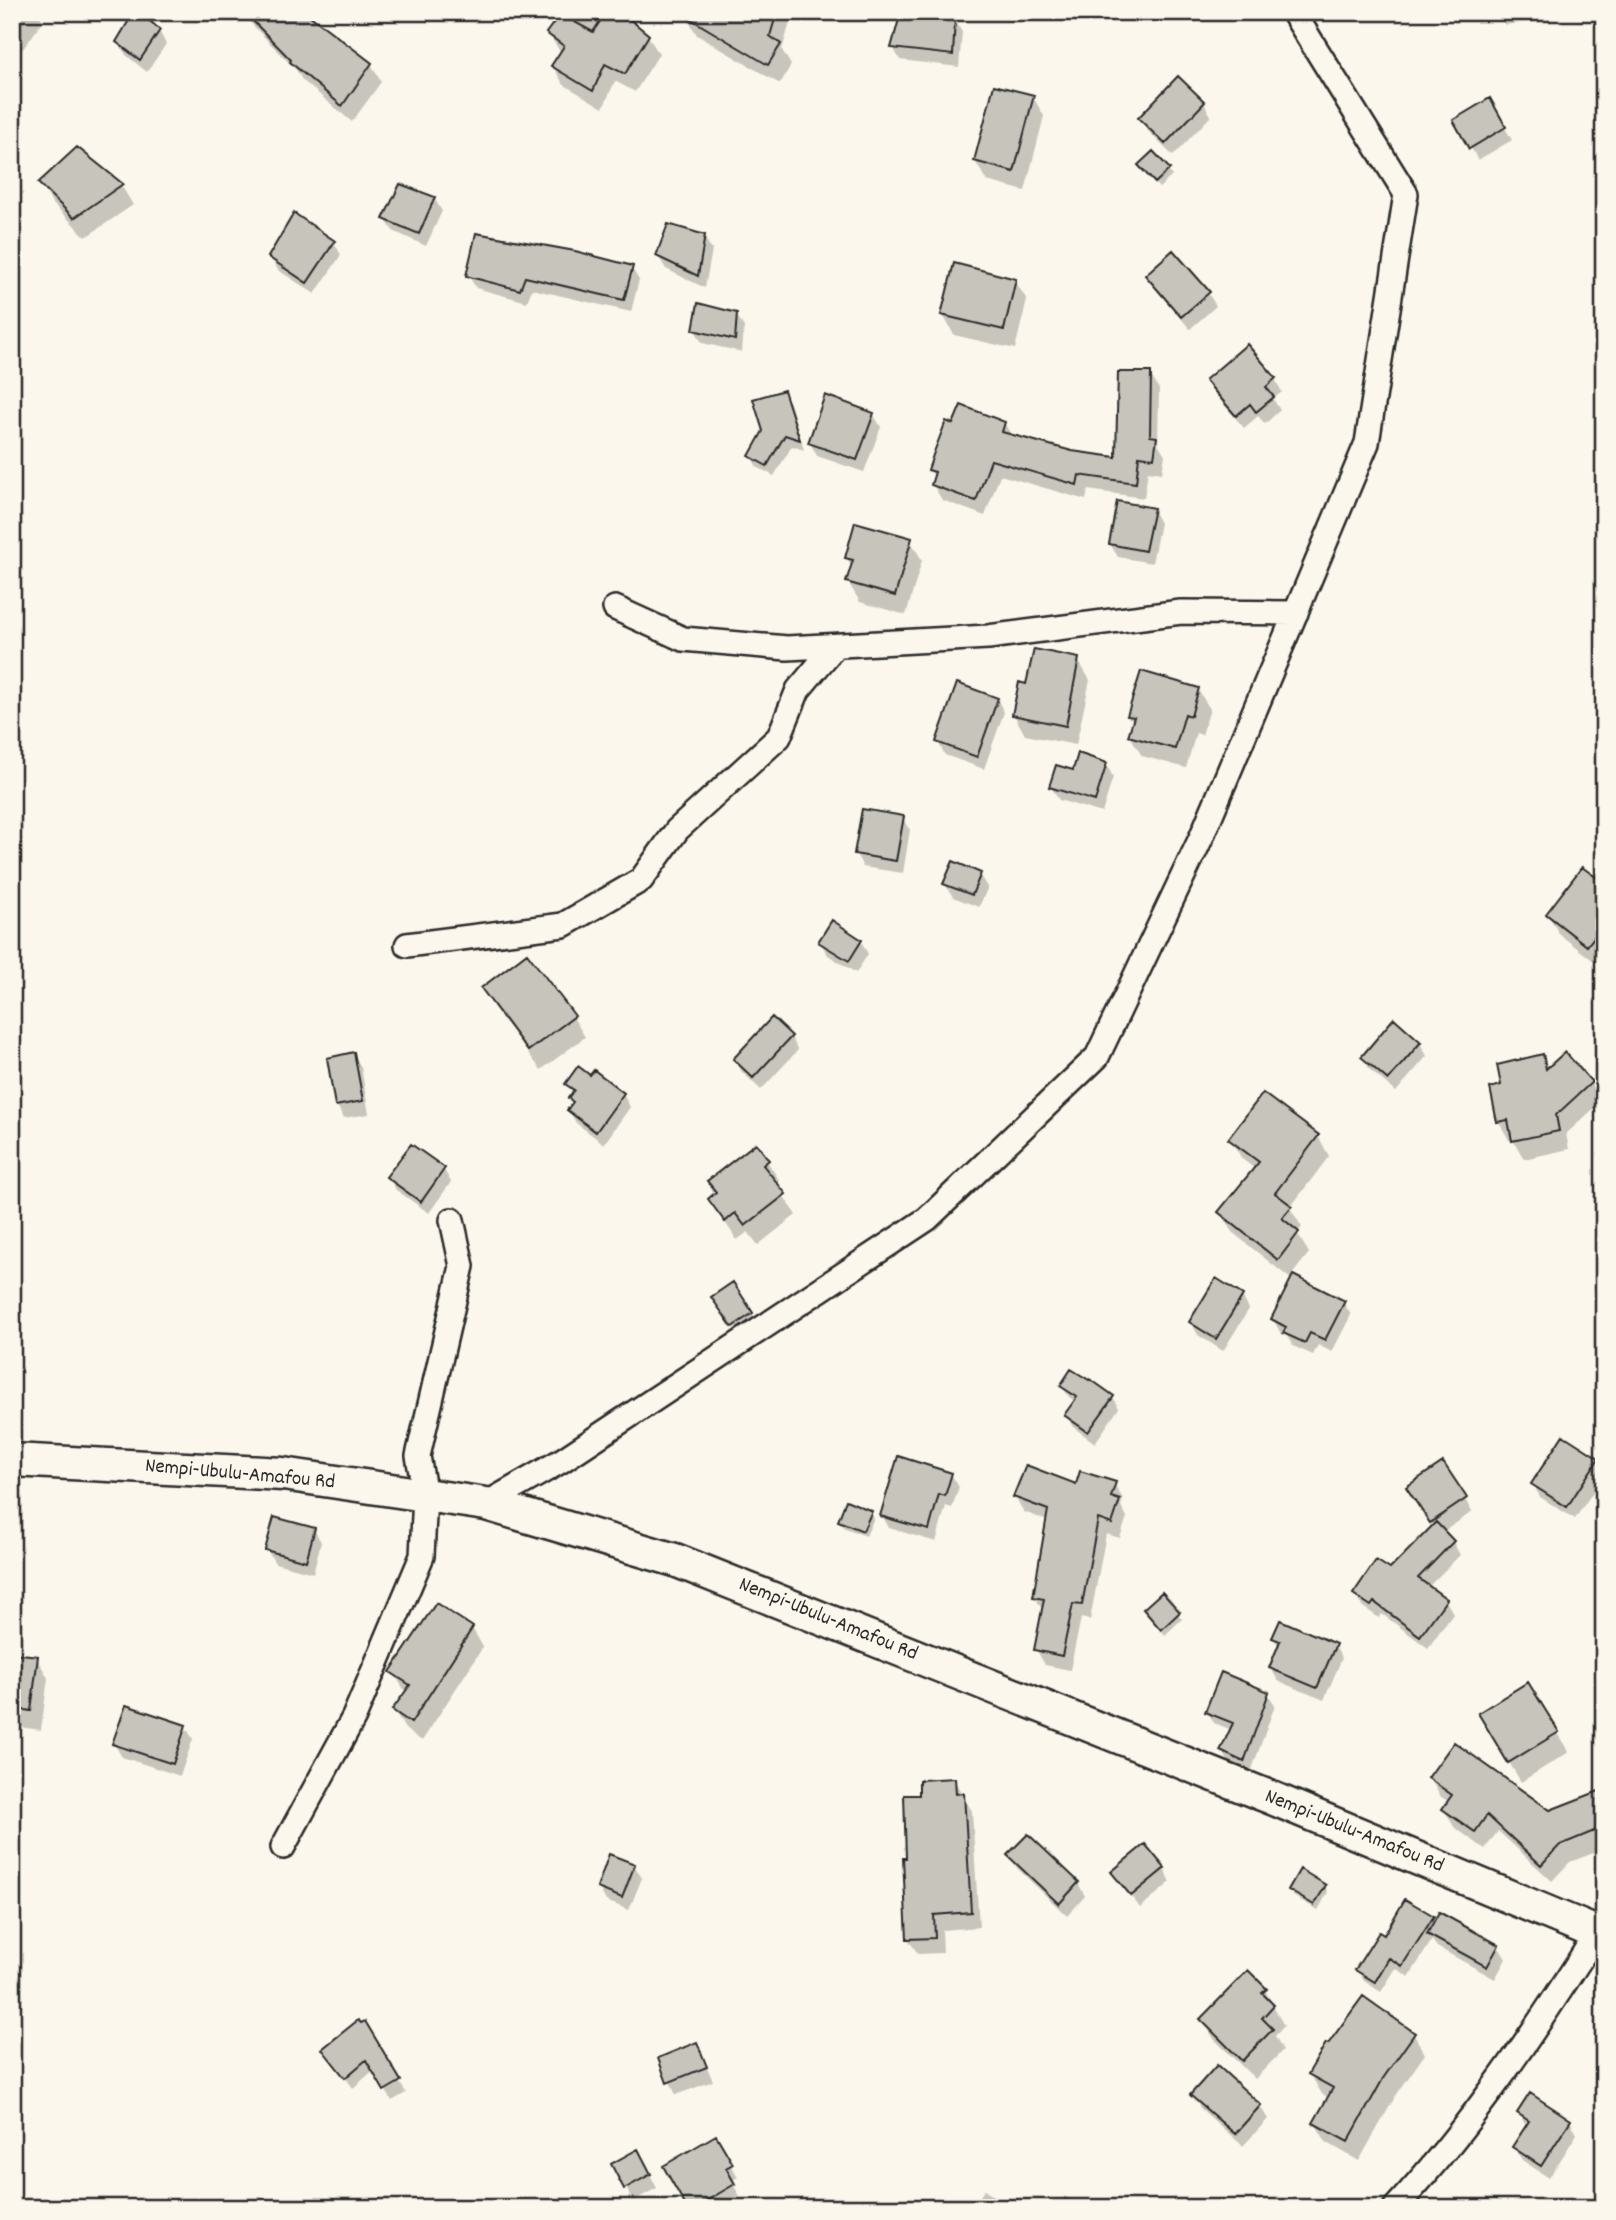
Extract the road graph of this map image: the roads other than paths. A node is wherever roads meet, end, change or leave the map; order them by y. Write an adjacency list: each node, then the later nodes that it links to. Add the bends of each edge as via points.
1 (1293, 12): 3 (street, via 1406,194 1367,443)
2 (615, 608): 4 (street, via 683,639 787,648)
3 (1296, 613): 4 (street, via 1181,612 988,637); 9 (street, via 1201,838 1097,1057 927,1219 561,1461)
4 (835, 646): 5 (street, via 798,690 779,737 677,830 641,880 563,925)
5 (407, 944)
6 (452, 1220): 8 (street, via 462,1266 418,1456)
7 (12, 1460): 8 (street, Nempi-Ubulu-Amafou Rd, via 283,1474)
8 (425, 1495): 9 (street, Nempi-Ubulu-Amafou Rd); 10 (street, via 422,1556 354,1717)
9 (486, 1504): 11 (street, Nempi-Ubulu-Amafou Rd, via 675,1560)
10 (283, 1847)
11 (1600, 1934): 12 (street, via 1438,2161)
12 (1395, 2208)

